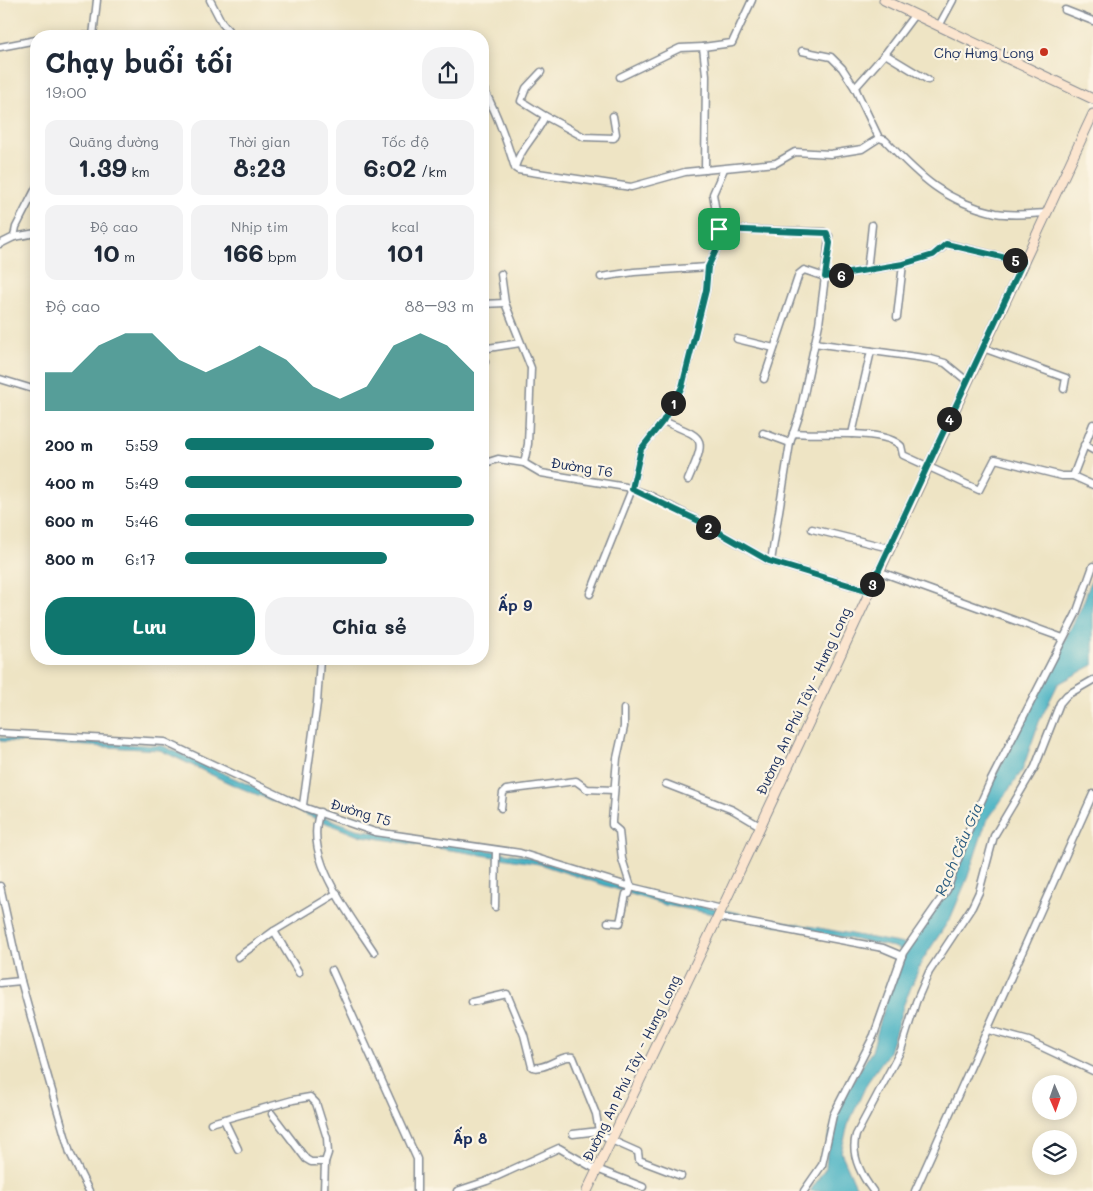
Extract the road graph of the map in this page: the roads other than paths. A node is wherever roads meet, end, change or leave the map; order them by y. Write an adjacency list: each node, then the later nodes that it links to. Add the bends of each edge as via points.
1 (97, 0): 10 (street)
2 (210, 0): 11 (street)
3 (752, 0): 14 (street, via 732,43)
4 (884, 0): 7 (street)
5 (953, 0): 9 (street)
6 (1066, 10): 8 (street)
7 (915, 14): 9 (street); 16 (street)
8 (1093, 21)
9 (939, 26): 22 (street)
10 (94, 30)
11 (228, 30)
12 (30, 41): 13 (street)
13 (0, 47)
14 (703, 47): 18 (street, via 680,48); 29 (street, via 706,75)
15 (802, 51): 20 (street, via 830,57)
16 (885, 54): 19 (street); 20 (street)
17 (541, 72): 24 (street, via 526,88 521,101)
18 (620, 77)
19 (928, 80)
20 (855, 88): 26 (street)
21 (489, 98): 27 (street)
22 (1093, 99)
23 (1093, 114): 31 (street, Đường An Phú Tây - Hưng Long)
24 (546, 116): 25 (street, via 584,137 614,138); 27 (street, via 529,144 518,155)
25 (613, 116)
26 (879, 138): 28 (street, via 862,149 830,154 795,152 776,163); 31 (street, via 939,191 960,202 996,213)
27 (514, 168): 29 (street, via 631,187 685,172)
28 (724, 169): 29 (street); 33 (street, via 713,194)
29 (705, 170)
30 (30, 200): 35 (street)
31 (1046, 213): 37 (street, Đường An Phú Tây - Hưng Long)
32 (872, 225): 40 (street)
33 (719, 229): 39 (street, via 716,250); 43 (street, via 827,233 830,243)
34 (30, 234): 35 (street)
35 (14, 237): 36 (street)
36 (0, 244)
37 (1023, 262): 38 (street, via 946,244 933,255); 52 (street, Đường An Phú Tây - Hưng Long)
38 (903, 264): 40 (street); 46 (street)
39 (708, 267): 42 (street); 59 (street, via 706,290 682,387)
40 (866, 271): 43 (street)
41 (500, 274): 44 (street)
42 (601, 277)
43 (825, 277): 49 (street); 51 (street, via 809,270 800,274)
44 (505, 302): 45 (street); 48 (street)
45 (489, 303)
46 (897, 317)
47 (737, 339): 51 (street)
48 (520, 343): 50 (street); 68 (street, via 532,374)
49 (814, 343): 53 (street); 62 (street)
50 (489, 348)
51 (774, 348): 55 (street)
52 (983, 348): 56 (street, Đường An Phú Tây - Hưng Long); 58 (street, via 1066,378)
53 (871, 350): 56 (street, via 945,363); 63 (street)
54 (0, 379): 57 (street)
55 (764, 379)
56 (967, 381): 69 (street, Đường An Phú Tây - Hưng Long)
57 (30, 388)
58 (1064, 389)
59 (663, 421): 71 (street, via 696,434 700,439 701,449); 73 (street, via 641,449)
60 (1093, 424): 65 (street)
61 (762, 433): 64 (street)
62 (793, 433): 63 (street); 64 (street)
63 (852, 434): 69 (street, via 874,436 898,444 903,455)
64 (790, 443): 76 (street)
65 (1084, 445): 66 (street); 70 (street)
66 (1093, 450)
67 (489, 462): 68 (street, Đường T6, via 498,459)
68 (524, 463): 73 (street, Đường T6, via 541,473)
69 (928, 465): 70 (street, via 979,490 995,459); 75 (street, Đường An Phú Tây - Hưng Long)
70 (1073, 476): 72 (street)
71 (688, 480)
72 (1093, 485)
73 (632, 489): 76 (street, Đường T6); 80 (street)
74 (812, 529): 75 (street)
75 (889, 548): 78 (street, Đường An Phú Tây - Hưng Long)
76 (771, 561): 79 (street, Đường T6)
77 (1093, 566): 81 (street, via 1076,614)
78 (878, 571): 79 (street, Đường An Phú Tây - Hưng Long); 81 (street)
79 (869, 591): 92 (street, Đường An Phú Tây - Hưng Long)
80 (590, 594)
81 (1063, 638): 102 (street, via 991,780 947,890)
82 (320, 665): 89 (street)
83 (1093, 680): 128 (street, via 1067,695 1060,703 1035,766 994,836 976,899 928,972 901,1050 856,1135 854,1156)
84 (624, 709): 87 (street)
85 (0, 733): 89 (street, Đường T5, via 165,742)
86 (666, 784): 92 (street, via 733,810)
87 (614, 790): 90 (street, via 590,789 576,781 506,790); 95 (street, via 612,825 619,831)
88 (1093, 794): 109 (street)
89 (303, 805): 91 (street, Đường T5)
90 (501, 808)
91 (320, 813): 93 (street, Đường T5, via 375,832); 96 (street, via 317,821 318,852)
92 (760, 826): 98 (street, Đường An Phú Tây - Hưng Long)
93 (496, 850): 95 (street, Đường T5, via 550,861); 97 (street)
94 (0, 886): 106 (street)
95 (630, 891): 98 (street, Đường T5); 99 (street, via 626,894 620,923)
96 (337, 893): 100 (street); 101 (street)
97 (495, 907)
98 (719, 914): 102 (street, Đường T5); 116 (street, Đường An Phú Tây - Hưng Long)
99 (608, 922)
100 (274, 931): 103 (street); 105 (street)
101 (374, 952)
102 (902, 954): 127 (street, via 874,1035 833,1115 822,1165)
103 (238, 957)
104 (332, 970): 124 (street, via 418,1159)
105 (299, 973)
106 (21, 981): 107 (street); 122 (street, via 70,1154)
107 (0, 983)
108 (472, 1002): 114 (street, via 508,994 532,1067 573,1057 596,1114)
109 (988, 1030): 110 (street, via 1029,1041); 129 (street)
110 (1093, 1071)
111 (272, 1114): 118 (street, via 306,1160)
112 (224, 1120): 113 (street); 117 (street); 118 (street, via 310,1097 316,1102 327,1138)
113 (211, 1123)
114 (599, 1131): 115 (street); 116 (street)
115 (573, 1134)
116 (611, 1140): 119 (street, Đường An Phú Tây - Hưng Long); 120 (street, via 638,1152 639,1160)
117 (238, 1149)
118 (325, 1162): 123 (street)
119 (597, 1170): 121 (street); 125 (street, via 559,1148); 126 (street, Đường An Phú Tây - Hưng Long)
120 (681, 1176)
121 (642, 1187)
122 (89, 1191)
123 (324, 1191)
124 (417, 1191)
125 (457, 1191)
126 (587, 1191)
127 (804, 1191)
128 (873, 1191)
129 (915, 1191)

